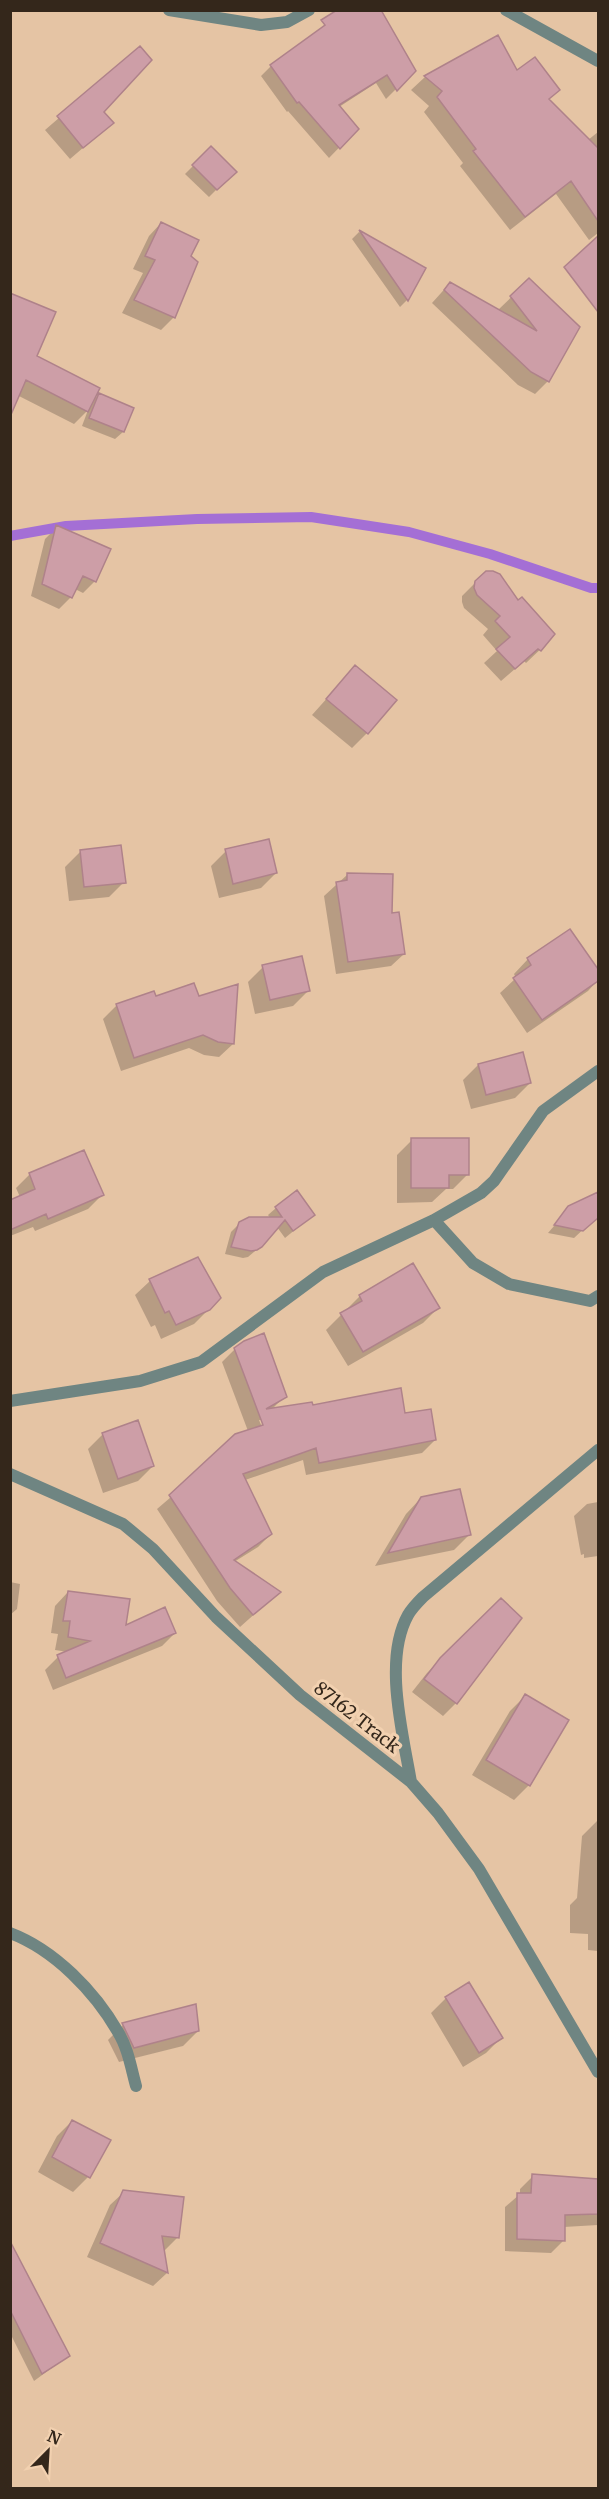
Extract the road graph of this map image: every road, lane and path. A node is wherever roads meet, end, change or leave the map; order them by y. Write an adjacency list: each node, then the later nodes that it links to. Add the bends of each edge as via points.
1 (169, 10): 2 (street, via 261,25 286,22)
2 (309, 10)
3 (506, 10): 4 (street)
4 (598, 62)
5 (598, 1071): 6 (street, via 543,1111 494,1181 481,1193)
6 (434, 1220): 7 (street, via 473,1263 509,1284 590,1300); 8 (street, via 323,1272 201,1362 140,1380)
7 (598, 1296)
8 (10, 1401)
9 (598, 1450): 11 (street, via 423,1597 409,1615 400,1637 395,1690)
10 (10, 1474): 11 (street, 87162 Track, via 123,1524 300,1695)
11 (411, 1782): 13 (street, 87162 Track, via 479,1869)
12 (10, 1933): 14 (street, via 30,1940 61,1963 90,1993 118,2032)
13 (598, 2072)
14 (136, 2086)

